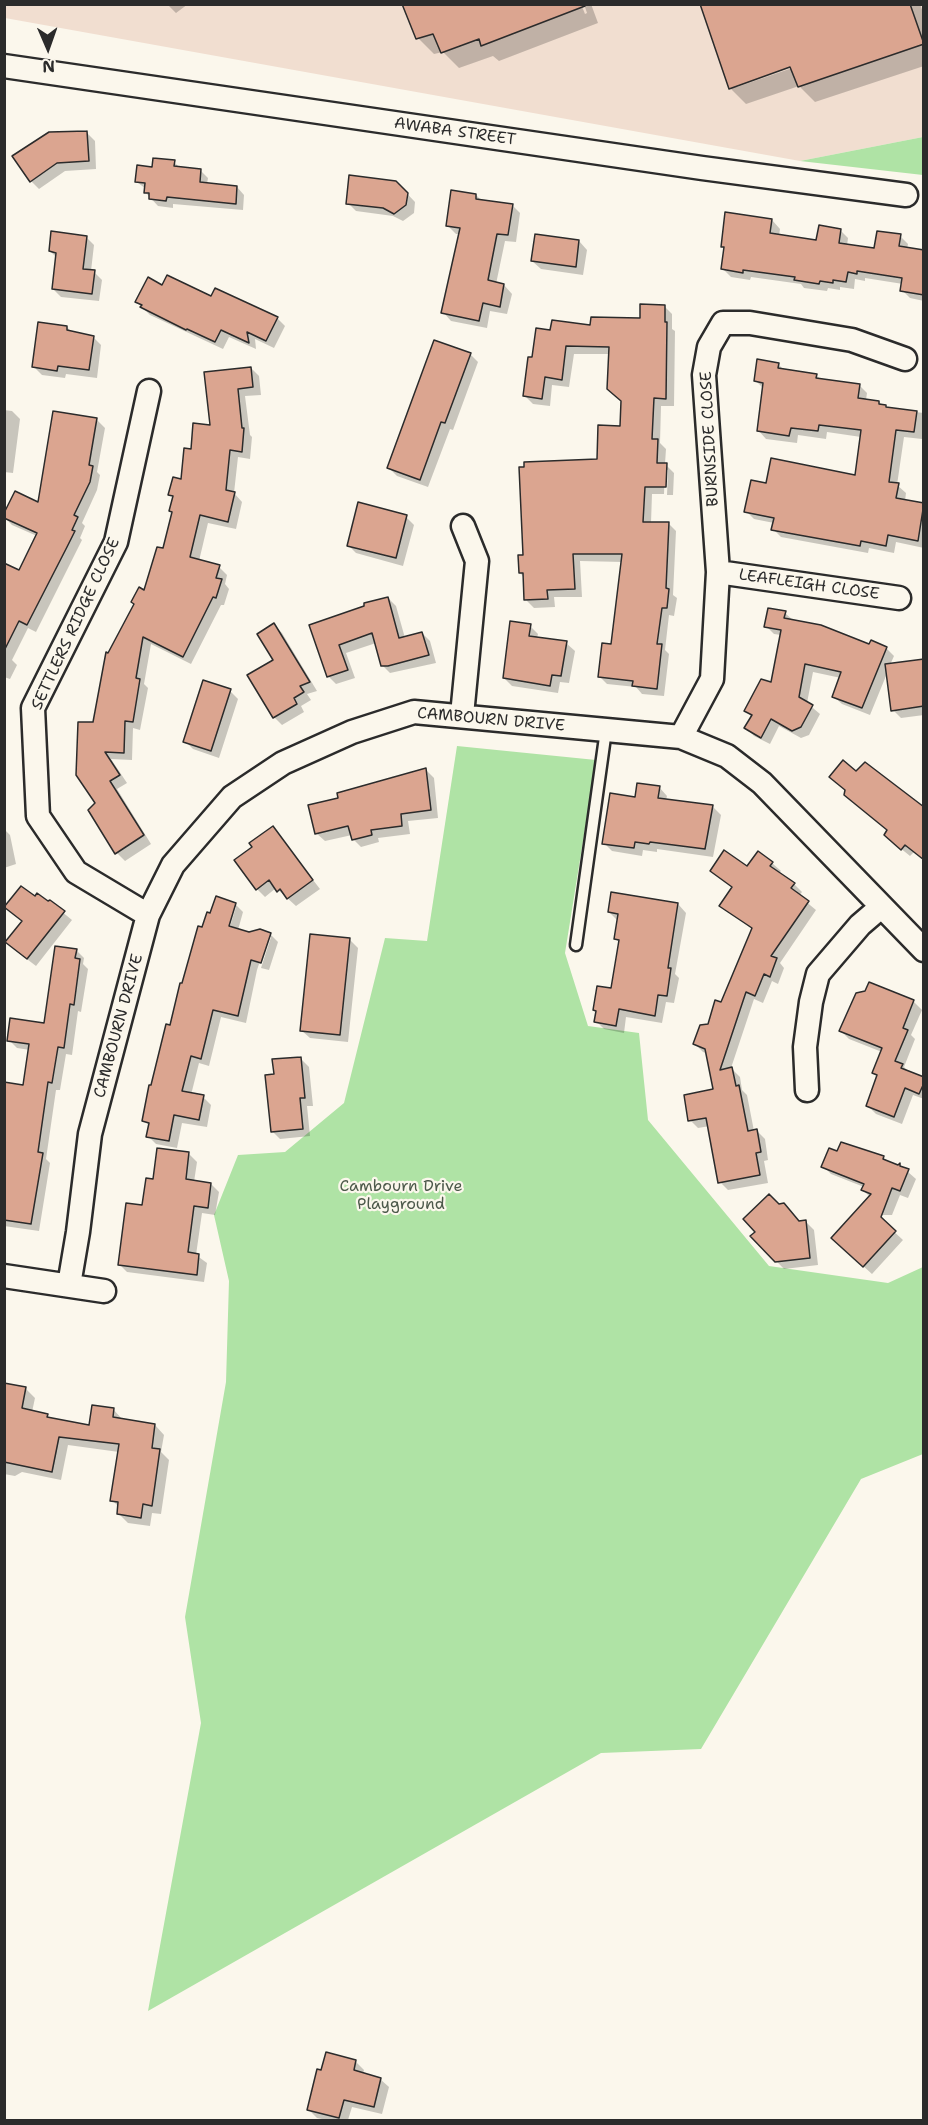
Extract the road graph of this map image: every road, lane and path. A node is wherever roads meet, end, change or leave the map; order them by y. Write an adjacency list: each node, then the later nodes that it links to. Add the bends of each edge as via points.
1 (4, 66): 2 (street, AWABA STREET)
2 (906, 195)
3 (906, 359): 6 (street, BURNSIDE CLOSE, via 852,340 750,322 723,323 709,347 704,375)
4 (149, 391): 12 (street, SETTLERS RIDGE CLOSE, via 116,542 33,708 38,816 76,872)
5 (463, 526): 8 (street, via 477,561)
6 (718, 572): 7 (street, LEAFLEIGH CLOSE); 10 (street, BURNSIDE CLOSE, via 712,679)
7 (899, 598)
8 (462, 715): 9 (street, CAMBOURN DRIVE); 12 (street, CAMBOURN DRIVE, via 414,712 352,732 283,764 232,797 173,865)
9 (606, 730): 10 (street, CAMBOURN DRIVE); 13 (lane)
10 (681, 737): 11 (street, CAMBOURN DRIVE, via 727,756 762,783)
11 (881, 907): 14 (street, CAMBOURN DRIVE); 15 (street, via 818,974 805,1047)
12 (148, 915): 17 (street, CAMBOURN DRIVE, via 90,1134)
13 (576, 945)
14 (924, 950)
15 (807, 1090)
16 (4, 1276): 17 (street)
17 (69, 1285): 18 (street)
18 (104, 1291)

